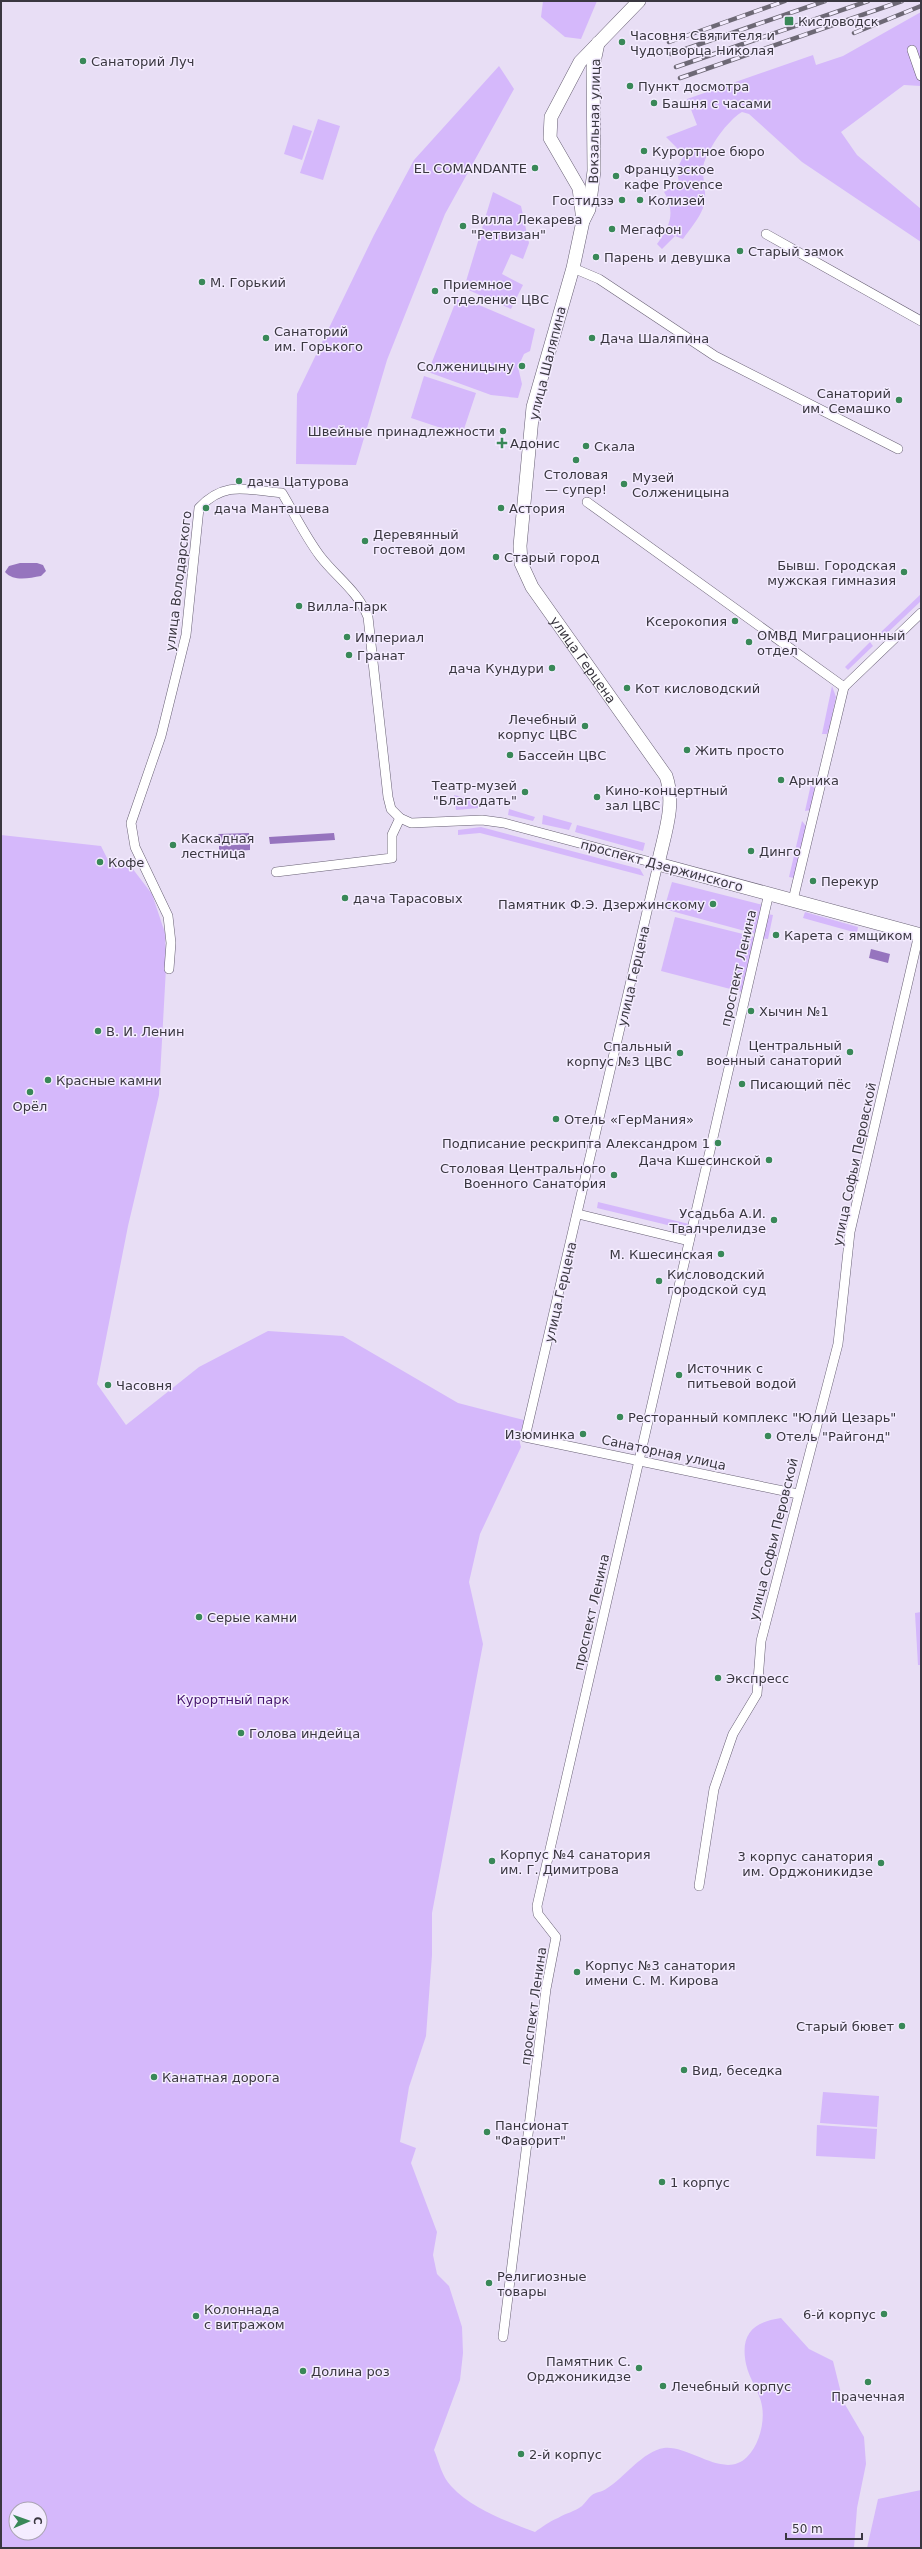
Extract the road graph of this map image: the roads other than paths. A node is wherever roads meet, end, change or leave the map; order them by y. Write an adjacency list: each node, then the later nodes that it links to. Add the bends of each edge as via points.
1 (639, 1): 2 (main road, Вокзальная улица)
2 (598, 43): 5 (main road, Вокзальная улица, via 593,67 594,171 589,209); 5 (main road, Вокзальная улица, via 580,62 565,86 553,110 549,127 555,150 579,188)
3 (912, 50): 4 (street)
4 (921, 76)
5 (583, 221): 7 (main road, Вокзальная улица)
6 (766, 234): 8 (street)
7 (573, 268): 9 (street, via 599,279 715,356); 11 (main road, улица Шаляпина, via 533,408 520,546 521,563)
8 (921, 321)
9 (898, 449)
10 (587, 502): 13 (street)
11 (526, 577): 15 (main road, улица Герцена, via 666,776 671,790 670,808)
12 (921, 613): 13 (street)
13 (844, 687): 18 (street)
14 (400, 818): 15 (street, проспект Дзержинского, via 411,823 482,820 504,823); 16 (street, via 392,835 392,858); 20 (street, улица Володарского, via 391,809 388,797 368,617 363,604 356,593 318,554 282,493 232,488 210,496 199,508 186,636 161,736 131,823 135,847 168,916 171,943)
15 (658, 864): 17 (main road, проспект Дзержинского); 21 (street, улица Герцена)
16 (276, 872)
17 (769, 893): 18 (main road, проспект Дзержинского); 22 (street, проспект Ленина)
18 (794, 900): 19 (main road, проспект Дзержинского)
19 (920, 935): 25 (street, улица Софьи Перовской, via 850,1232 838,1344)
20 (169, 969)
21 (578, 1214): 22 (street); 23 (street, улица Герцена)
22 (689, 1241): 24 (street, проспект Ленина)
23 (525, 1437): 24 (street, Санаторная улица)
24 (639, 1461): 25 (street, Санаторная улица); 27 (street, проспект Ленина, via 537,1906 538,1914 556,1937 546,1989)
25 (798, 1494): 26 (street, улица Софьи Перовской, via 761,1641 757,1694 733,1734 714,1789)
26 (699, 1886)
27 (503, 2337)

